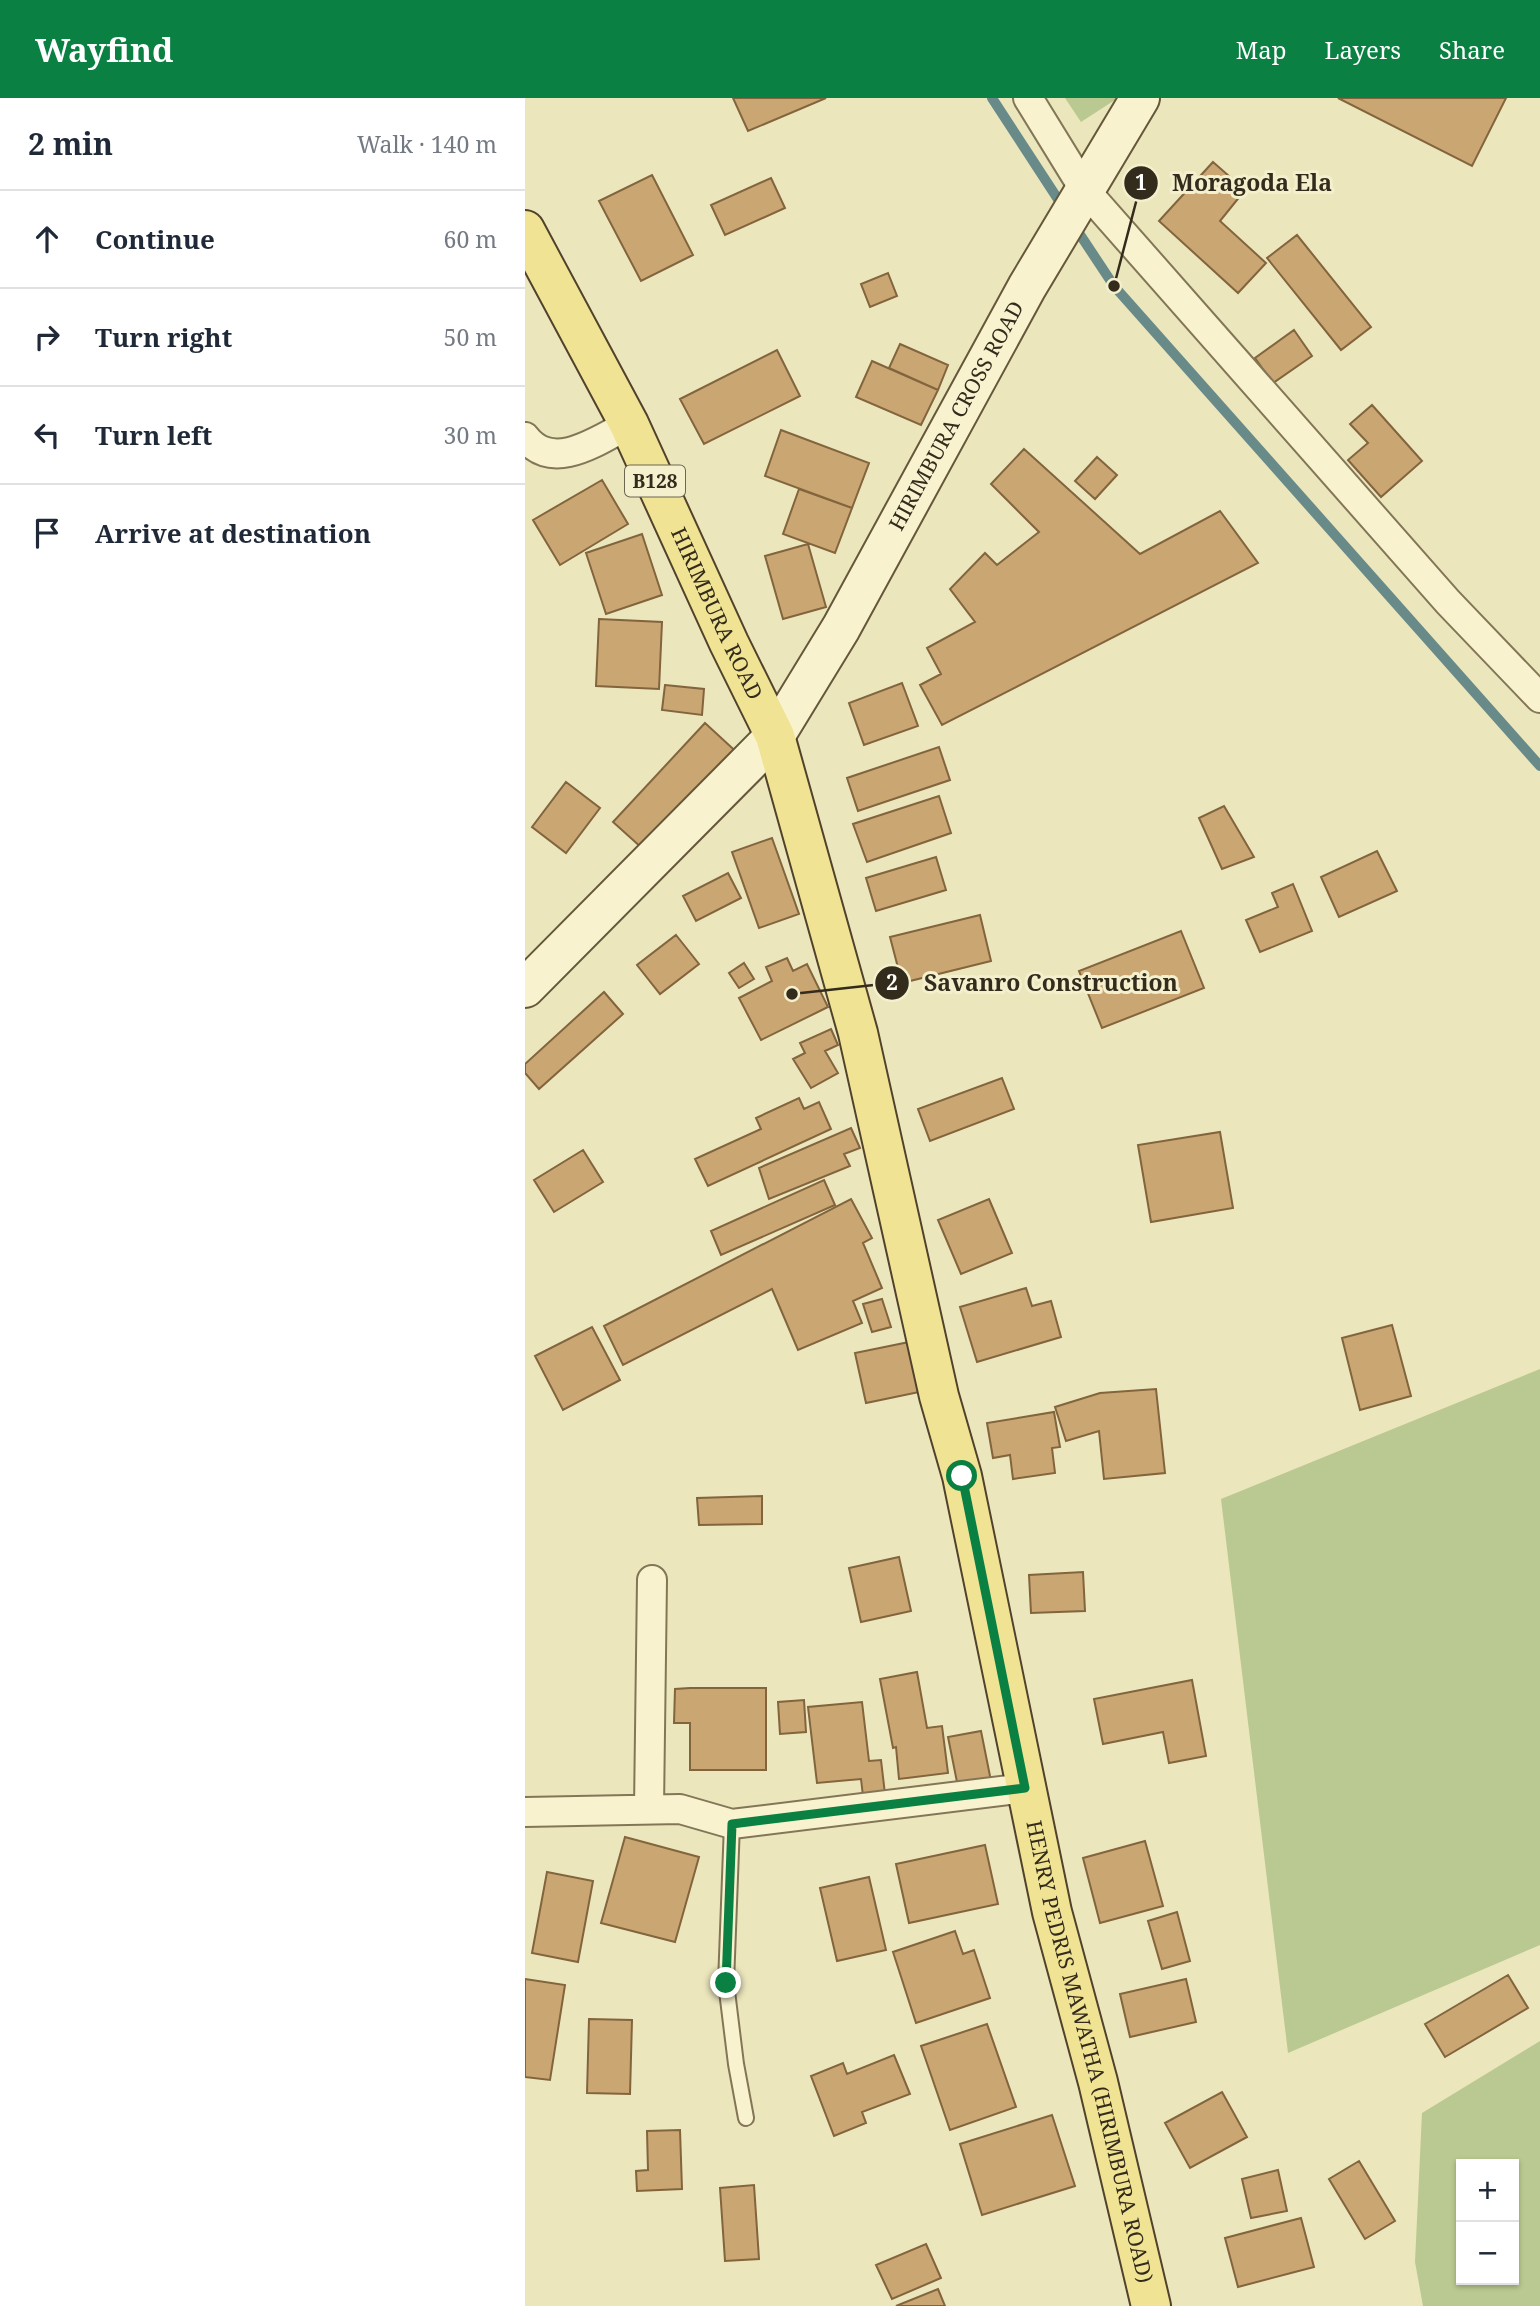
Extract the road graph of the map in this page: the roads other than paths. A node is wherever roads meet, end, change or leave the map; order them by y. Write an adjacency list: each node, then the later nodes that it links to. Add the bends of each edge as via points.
1 (1028, 98): 3 (street)
2 (1140, 98): 3 (main road, HIRIMBURA CROSS ROAD)
3 (1084, 189): 7 (street, via 1448,602); 8 (main road, HIRIMBURA CROSS ROAD, via 841,628)
4 (525, 230): 5 (main road, HIRIMBURA ROAD / B128)
5 (629, 424): 6 (street, via 584,448 549,455 533,448); 8 (main road, HIRIMBURA ROAD / B128)
6 (525, 437)
7 (1540, 698)
8 (775, 736): 9 (main road, HIRIMBURA CROSS ROAD); 11 (main road, HENRY PEDRIS MAWATHA (HIRIMBURA ROAD) / B128, via 858,1033 939,1396 962,1476)
9 (525, 988)
10 (652, 1580): 12 (street)
11 (1025, 1788): 14 (street); 16 (main road, HENRY PEDRIS MAWATHA (HIRIMBURA ROAD) / B128)
12 (649, 1808): 13 (street); 14 (street, via 680,1809)
13 (525, 1812)
14 (732, 1824): 15 (lane, via 726,1983)
15 (746, 2118)
16 (1151, 2306)

